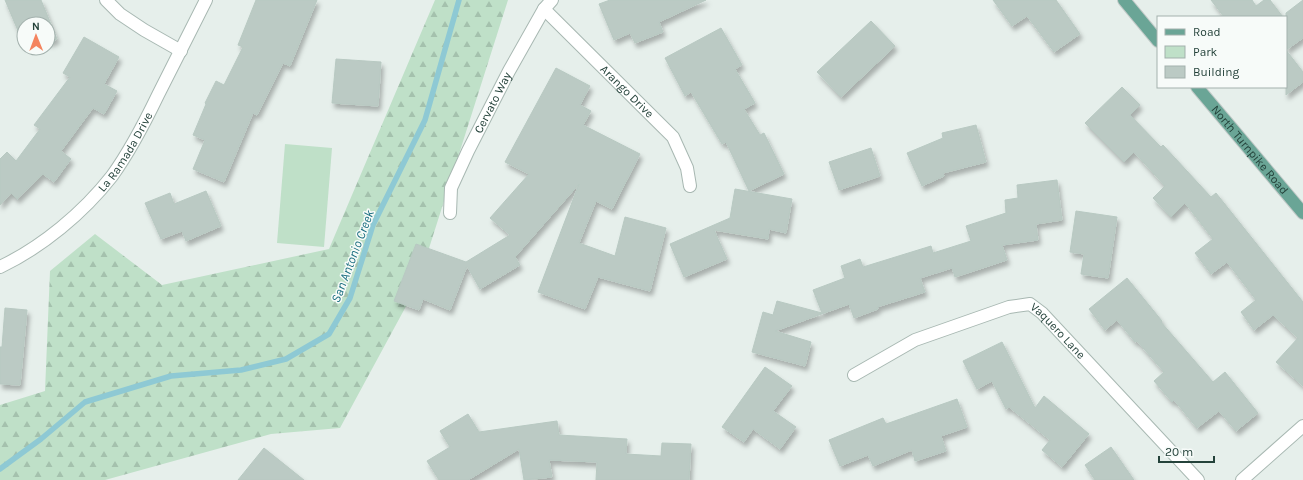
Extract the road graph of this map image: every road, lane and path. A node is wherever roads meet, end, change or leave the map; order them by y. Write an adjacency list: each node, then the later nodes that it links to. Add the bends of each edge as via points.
1 (106, 0): 6 (street, via 120,14)
2 (206, 0): 6 (street, La Ramada Drive)
3 (1124, 0): 5 (main road)
4 (548, 4): 8 (street, Arango Drive, via 673,137 687,168); 9 (street, Cervato Way, via 506,78 451,188)
5 (1157, 40)
6 (181, 51): 11 (street, La Ramada Drive, via 145,122 112,176 92,198 46,239)
7 (1198, 88): 10 (main road, North Turnpike Road)
8 (690, 186)
9 (450, 212)
10 (1303, 214)
11 (0, 267)
12 (854, 375): 14 (street, Vaquero Lane, via 915,340 1009,307 1030,304 1042,313)
13 (1303, 426): 15 (street)
14 (1198, 480)
15 (1243, 480)

